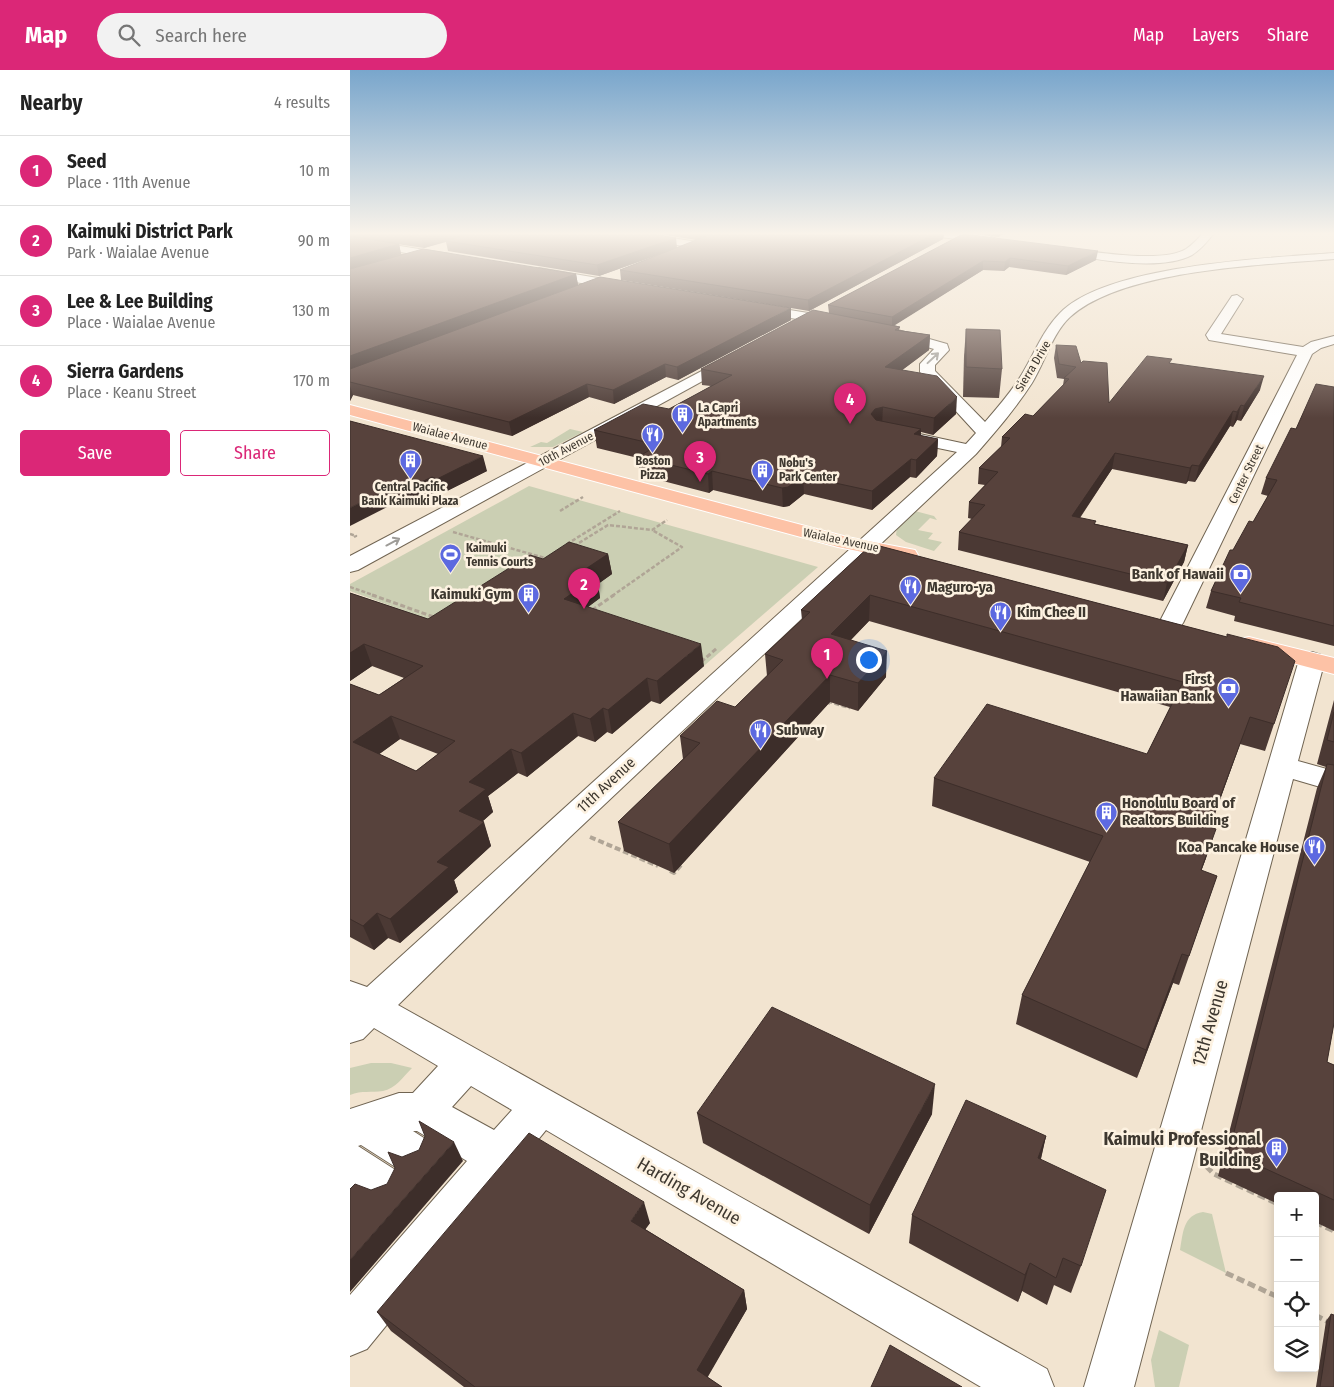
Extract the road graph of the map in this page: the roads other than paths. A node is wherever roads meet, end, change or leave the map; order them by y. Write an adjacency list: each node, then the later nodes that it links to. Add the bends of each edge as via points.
1 (1103, 294): 14 (street, Sierra Drive, via 1068,312 1058,323 1020,388)
2 (1237, 299): 11 (street, via 1214,337)
3 (739, 305): 5 (street)
4 (829, 307): 5 (street)
5 (810, 317): 6 (street); 7 (street)
6 (854, 325)
7 (790, 328)
8 (877, 329): 14 (street, one-way to 8, via 928,372 927,364 942,347)
9 (1334, 340): 11 (street)
10 (747, 351): 16 (street, 10th Avenue)
11 (1306, 352): 20 (street, Center Street)
12 (350, 410): 16 (main road, Waialae Avenue)
13 (882, 431): 15 (street)
14 (986, 433): 15 (street, Sierra Drive)
15 (970, 450): 17 (street, Sierra Drive)
16 (542, 462): 17 (main road, Waialae Avenue); 19 (street, 10th Avenue, one-way to 16)
17 (864, 546): 18 (main road, Waialae Avenue); 25 (street, 11th Avenue)
18 (925, 559)
19 (350, 565)
20 (1172, 623)
21 (1227, 638): 22 (main road)
22 (1323, 663): 23 (street, 12th Avenue)
23 (1282, 766): 24 (street); 34 (street, 12th Avenue)
24 (1334, 781)
25 (357, 1010): 26 (street, Harding Avenue)
26 (466, 1063): 27 (street, Harding Avenue); 28 (street)
27 (541, 1106): 31 (street); 33 (street, Harding Avenue)
28 (422, 1112): 29 (street, via 399,1112); 31 (street)
29 (356, 1127): 30 (street)
30 (412, 1154)
31 (499, 1156): 32 (street, via 460,1184 431,1218)
32 (350, 1332)
33 (1029, 1387)
34 (1109, 1387)

